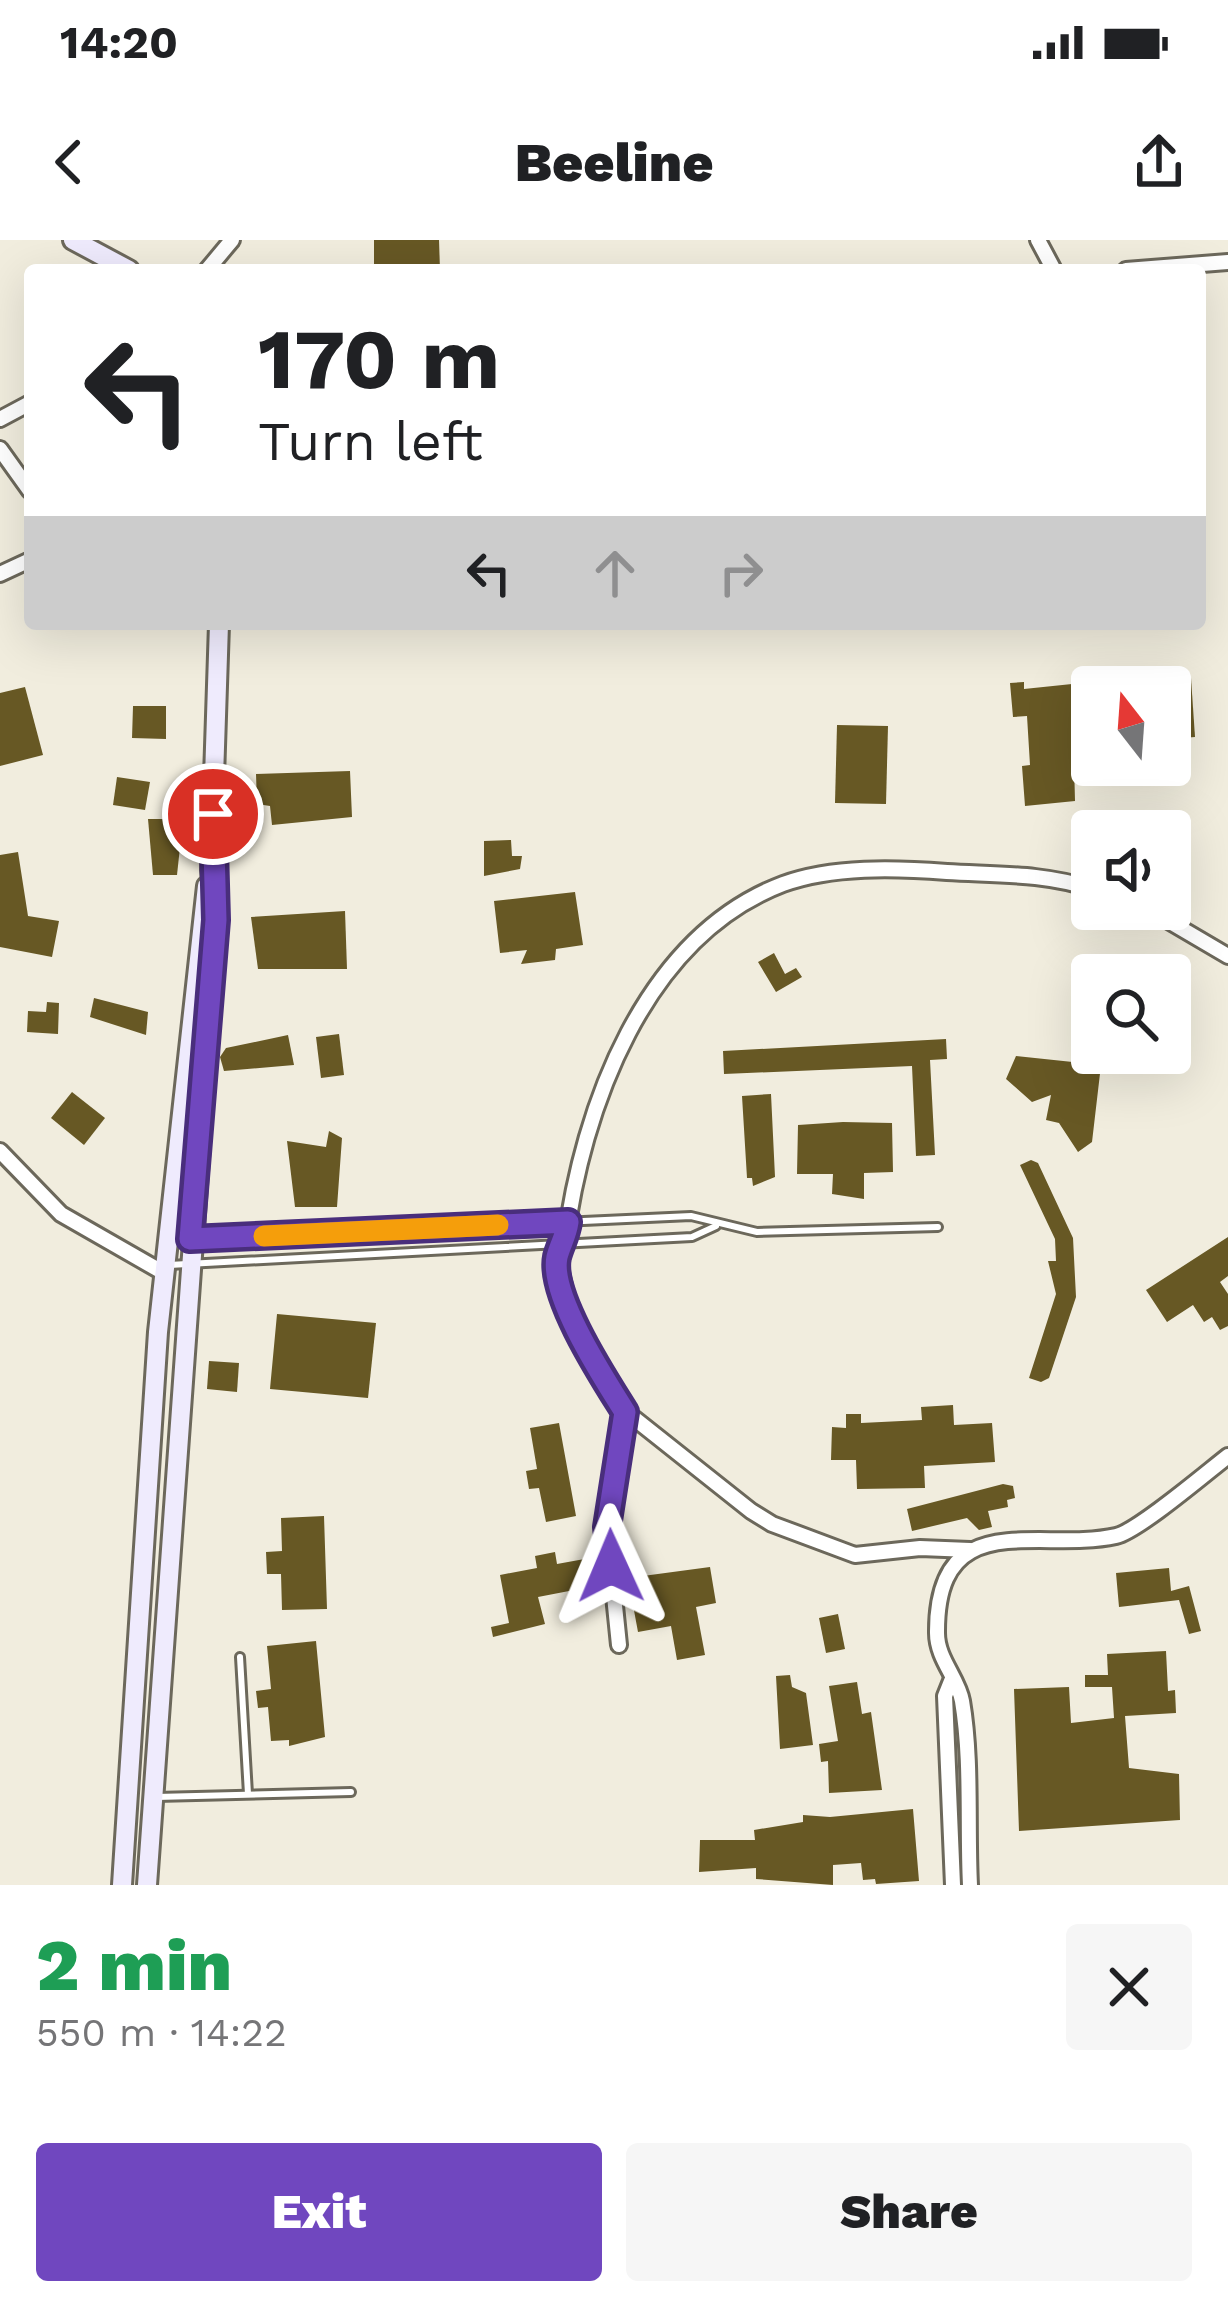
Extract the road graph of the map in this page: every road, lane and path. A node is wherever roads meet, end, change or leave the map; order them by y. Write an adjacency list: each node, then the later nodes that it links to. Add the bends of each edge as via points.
1 (73, 240): 3 (street)
2 (232, 240): 4 (street)
3 (118, 264)
4 (212, 264)
5 (0, 449): 6 (street)
6 (24, 483)
7 (219, 630): 8 (street)
8 (211, 870): 16 (street, via 216,920); 17 (street)
9 (1071, 882): 13 (street, via 907,869 830,874 744,902 638,1011 616,1050)
10 (1184, 930): 11 (street)
11 (1228, 956)
12 (0, 1151): 20 (street, via 61,1214)
13 (568, 1222): 14 (lane, via 691,1216); 16 (lane); 18 (street)
14 (719, 1225): 15 (lane, via 757,1232); 18 (lane, via 692,1237)
15 (938, 1227)
16 (190, 1239): 17 (lane); 19 (street)
17 (167, 1240): 20 (street)
18 (565, 1244): 19 (lane); 21 (street, via 556,1263 565,1296)
19 (188, 1267): 20 (lane); 29 (street)
20 (165, 1269): 30 (street)
21 (625, 1412): 23 (street, via 772,1524 854,1555); 24 (street, via 607,1527)
22 (1228, 1456): 23 (street, via 1119,1536 1011,1539)
23 (970, 1550): 26 (street, via 954,1564 937,1631)
24 (619, 1645)
25 (240, 1657): 28 (lane)
26 (951, 1681): 32 (street, via 945,1696); 33 (street, via 962,1696)
27 (351, 1792): 28 (lane)
28 (248, 1795): 29 (lane)
29 (153, 1797): 31 (street)
30 (122, 1885)
31 (147, 1885)
32 (953, 1885)
33 (970, 1885)

